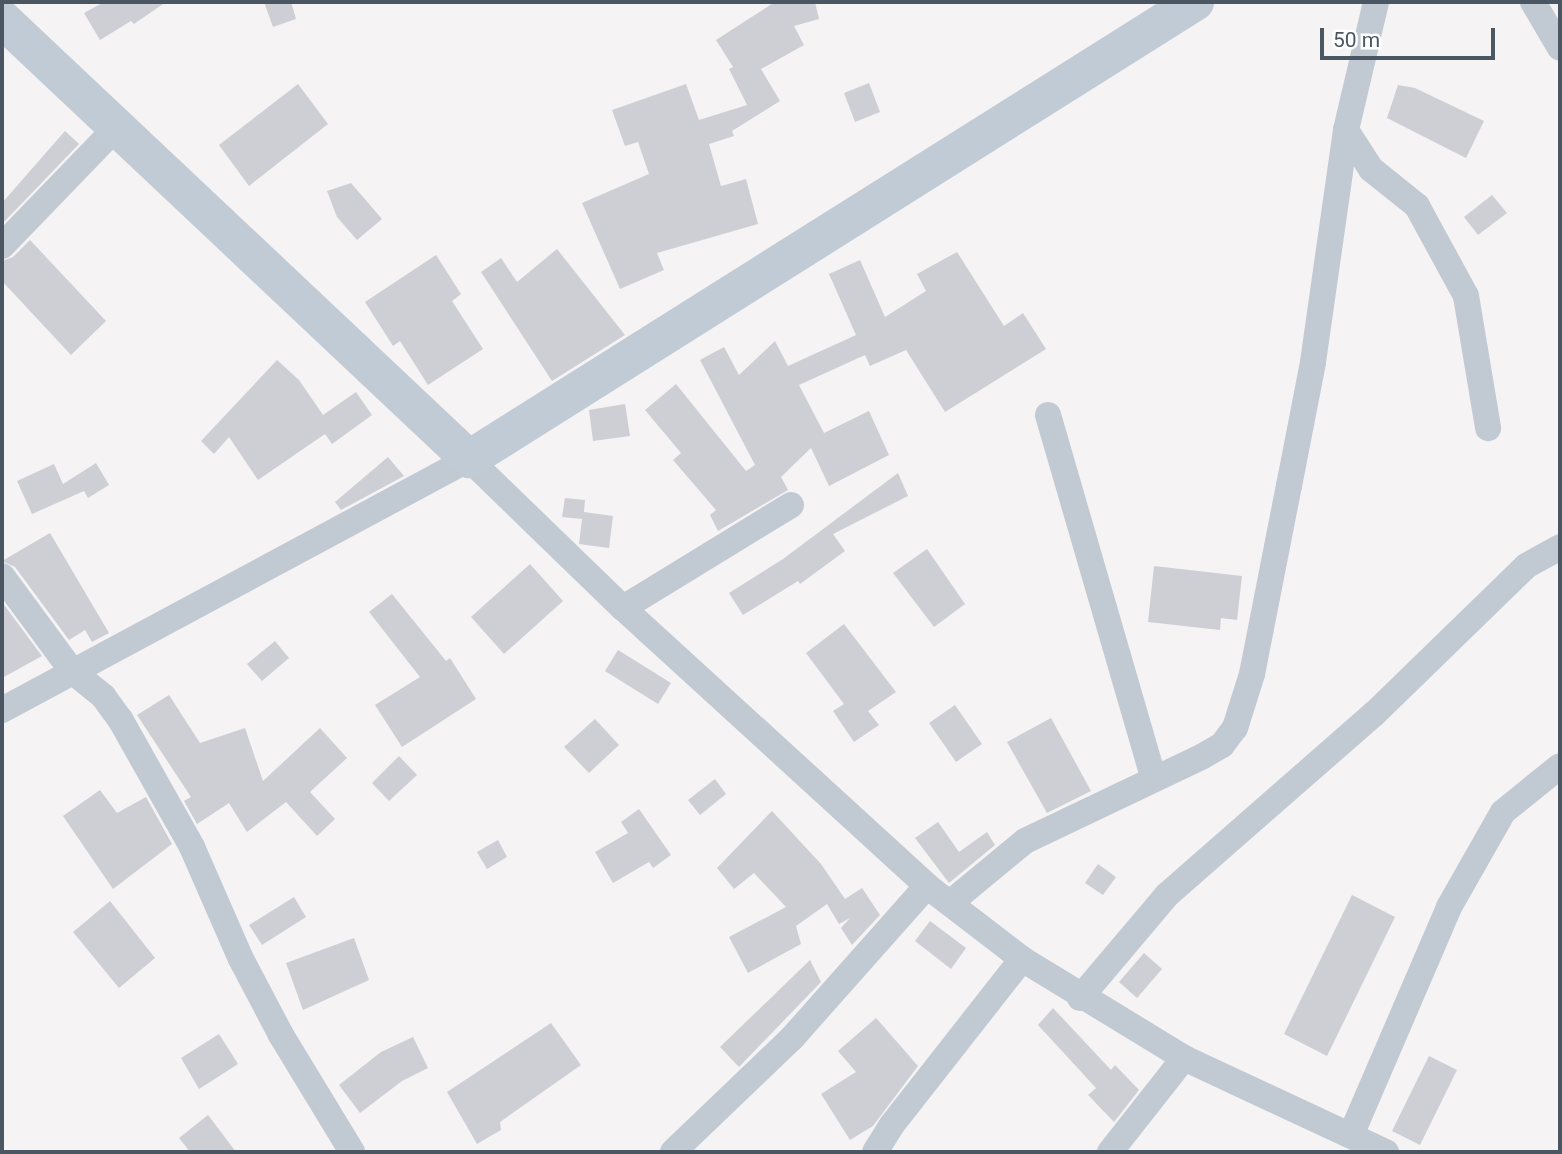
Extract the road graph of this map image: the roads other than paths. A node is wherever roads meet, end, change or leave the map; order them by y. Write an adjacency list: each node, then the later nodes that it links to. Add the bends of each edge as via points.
1 (1195, 2): 13 (main road, via 840,230)
2 (1376, 2): 7 (street)
3 (1533, 2): 5 (street)
4 (2, 19): 6 (main road)
5 (1560, 48)
6 (117, 127): 10 (street); 13 (main road)
7 (1346, 130): 8 (street); 9 (street)
8 (1371, 169): 9 (street); 12 (street, via 1416,206 1466,296)
9 (1337, 191): 21 (street, via 1313,362 1252,674 1235,729 1222,745)
10 (2, 246)
11 (1048, 415): 21 (street)
12 (1488, 428)
13 (469, 459): 17 (street); 18 (street)
14 (791, 505): 17 (street)
15 (1560, 547): 25 (street, via 1526,566 1374,714 1167,895)
16 (2, 576): 18 (street)
17 (623, 608): 22 (street)
18 (72, 671): 19 (street); 28 (street, via 103,696 120,719 192,846 281,1035)
19 (2, 710)
20 (1560, 766): 27 (street, via 1503,811 1496,823 1449,907)
21 (1154, 779): 23 (street, via 1025,841)
22 (927, 886): 23 (street); 29 (street, via 792,1038)
23 (950, 903): 24 (street)
24 (1022, 959): 25 (street); 30 (street)
25 (1080, 998): 26 (street)
26 (1184, 1058): 27 (street); 31 (street)
27 (1350, 1136): 32 (street)
28 (352, 1152)
29 (673, 1152)
30 (875, 1152)
31 (1110, 1152)
32 (1386, 1152)

